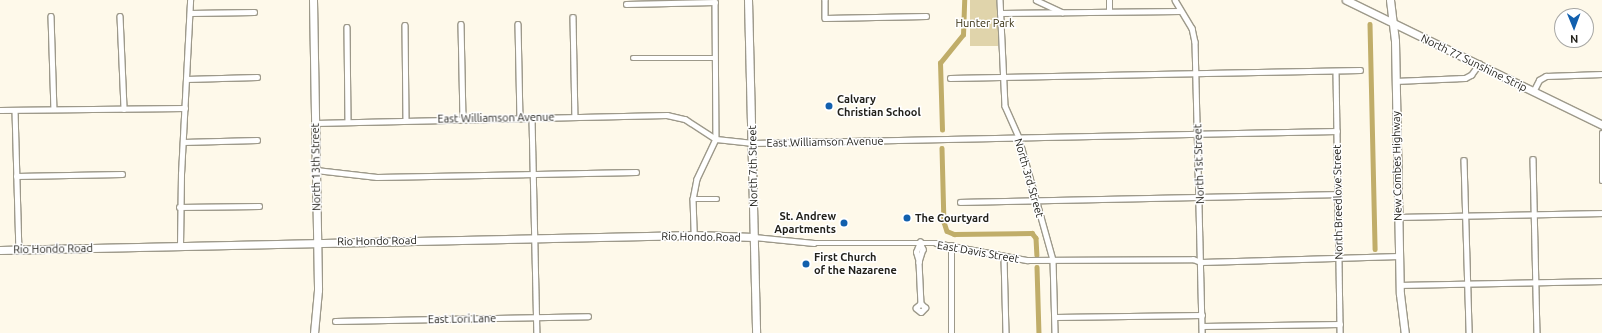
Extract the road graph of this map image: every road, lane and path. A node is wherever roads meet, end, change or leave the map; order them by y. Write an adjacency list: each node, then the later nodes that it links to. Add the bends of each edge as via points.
1 (190, 0): 16 (street)
2 (312, 0): 51 (street, North 13th Street)
3 (748, 0): 60 (street, North 7th Street)
4 (825, 0): 20 (street, via 825,18)
5 (1000, 0): 17 (street, North 3rd Street)
6 (1036, 0): 15 (street)
7 (1109, 0): 12 (street)
8 (1175, 0): 13 (street, North 1st Street)
9 (1346, 0): 22 (street, North 77 Sunshine Strip)
10 (1390, 0): 22 (street, New Combes Highway)
11 (626, 4): 28 (street, via 715,2)
12 (1109, 11): 13 (street); 15 (street)
13 (1180, 11): 32 (street, North 1st Street, via 1194,34)
14 (254, 12): 16 (street)
15 (1063, 12): 17 (street)
16 (190, 13): 36 (street)
17 (1000, 13): 35 (street, North 3rd Street)
18 (51, 16): 42 (street)
19 (120, 16): 40 (street)
20 (926, 16)
21 (573, 17): 45 (street)
22 (1392, 23): 29 (street, North 77 Sunshine Strip); 38 (street, New Combes Highway)
23 (461, 24): 48 (street)
24 (518, 24): 46 (street)
25 (405, 25): 49 (street)
26 (347, 27): 50 (street)
27 (633, 58): 28 (street)
28 (714, 58): 57 (street)
29 (1479, 64): 38 (street, via 1465,78); 39 (street, North 77 Sunshine Strip)
30 (1360, 70): 31 (street)
31 (1336, 71): 32 (street); 53 (street, North Breedlove Street)
32 (1196, 73): 35 (street); 55 (street, North 1st Street)
33 (1602, 74): 39 (street, via 1546,76 1539,80)
34 (257, 77): 36 (street)
35 (1003, 77): 37 (street); 56 (street, North 3rd Street, via 1005,110)
36 (186, 78): 41 (street)
37 (950, 78)
38 (1395, 81): 80 (street, New Combes Highway)
39 (1533, 92): 52 (street, North 77 Sunshine Strip)
40 (124, 108): 41 (street); 42 (street)
41 (185, 108): 59 (street)
42 (54, 109): 44 (street)
43 (0, 110): 44 (street)
44 (15, 110): 67 (street)
45 (575, 117): 47 (street, East Williamson Avenue); 57 (street, East Williamson Avenue, via 666,115 685,119)
46 (520, 118): 47 (street, East Williamson Avenue); 48 (street, East Williamson Avenue)
47 (532, 118): 66 (street)
48 (463, 119): 49 (street, East Williamson Avenue)
49 (406, 120): 50 (street, East Williamson Avenue)
50 (348, 122): 51 (street, East Williamson Avenue)
51 (315, 123): 63 (street, North 13th Street)
52 (1602, 125)
53 (1337, 131): 55 (street, East Williamson Avenue); 69 (street, North Breedlove Street)
54 (1602, 133): 68 (street)
55 (1198, 134): 56 (street, East Williamson Avenue); 70 (street, North 1st Street)
56 (1019, 138): 60 (street, East Williamson Avenue); 73 (street, North 3rd Street)
57 (716, 139): 60 (street, East Williamson Avenue); 71 (street, via 697,178)
58 (258, 140): 59 (street)
59 (183, 142): 76 (street)
60 (753, 143): 83 (street, North 7th Street)
61 (1533, 159): 78 (street)
62 (1464, 160): 79 (street)
63 (316, 170): 66 (street, via 377,178); 85 (street, North 13th Street)
64 (636, 172): 66 (street)
65 (122, 174): 67 (street)
66 (534, 174): 82 (street)
67 (16, 176): 88 (street)
68 (1602, 180)
69 (1339, 194): 70 (street); 92 (street, North Breedlove Street)
70 (1200, 198): 73 (street); 94 (street, North 1st Street)
71 (694, 199): 72 (street); 81 (street)
72 (717, 199)
73 (1035, 200): 74 (street); 93 (street, North 3rd Street)
74 (960, 202)
75 (259, 206): 76 (street)
76 (179, 207): 87 (street)
77 (1602, 213): 78 (street)
78 (1534, 214): 79 (street); 97 (street)
79 (1466, 215): 80 (street); 96 (street)
80 (1398, 217): 90 (street, New Combes Highway)
81 (694, 235): 82 (street, Rio Hondo Road); 83 (street, Rio Hondo Road)
82 (536, 238): 85 (street, Rio Hondo Road); 103 (street)
83 (754, 238): 84 (street, East Davis Street, via 814,243); 109 (street, North 7th Street)
84 (920, 242): 86 (street, East Davis Street); 99 (street, via 916,252 919,262)
85 (317, 243): 87 (street, Rio Hondo Road); 107 (street, North 13th Street, via 318,290)
86 (951, 245): 91 (street, East Davis Street); 110 (street)
87 (180, 246): 88 (street, Rio Hondo Road)
88 (19, 249): 89 (street, Rio Hondo Road)
89 (0, 250)
90 (1399, 256): 92 (street, East Davis Street); 98 (street, New Combes Highway)
91 (1004, 257): 93 (street, East Davis Street); 111 (street)
92 (1339, 259): 94 (street, East Davis Street); 105 (street, North Breedlove Street)
93 (1053, 260): 94 (street, East Davis Street, via 1193,259); 102 (street, North 3rd Street)
94 (1201, 262): 100 (street, North 1st Street)
95 (1602, 281): 97 (street)
96 (1467, 283): 97 (street); 98 (street); 116 (street)
97 (1536, 283): 117 (street)
98 (1400, 285): 115 (street, New Combes Highway)
99 (920, 304)
100 (1202, 315): 102 (street); 106 (street, North 1st Street)
101 (588, 316): 103 (street, East Lori Lane)
102 (1055, 317): 112 (street, North 3rd Street)
103 (537, 318): 104 (street, East Lori Lane); 108 (street)
104 (335, 321)
105 (1340, 324): 106 (street); 114 (street, North Breedlove Street)
106 (1202, 326): 113 (street, North 1st Street)
107 (314, 333)
108 (537, 333)
109 (756, 333)
110 (951, 333)
111 (1006, 333)
112 (1055, 333)
113 (1202, 333)
114 (1340, 333)
115 (1405, 333)
116 (1469, 333)
117 (1537, 333)

